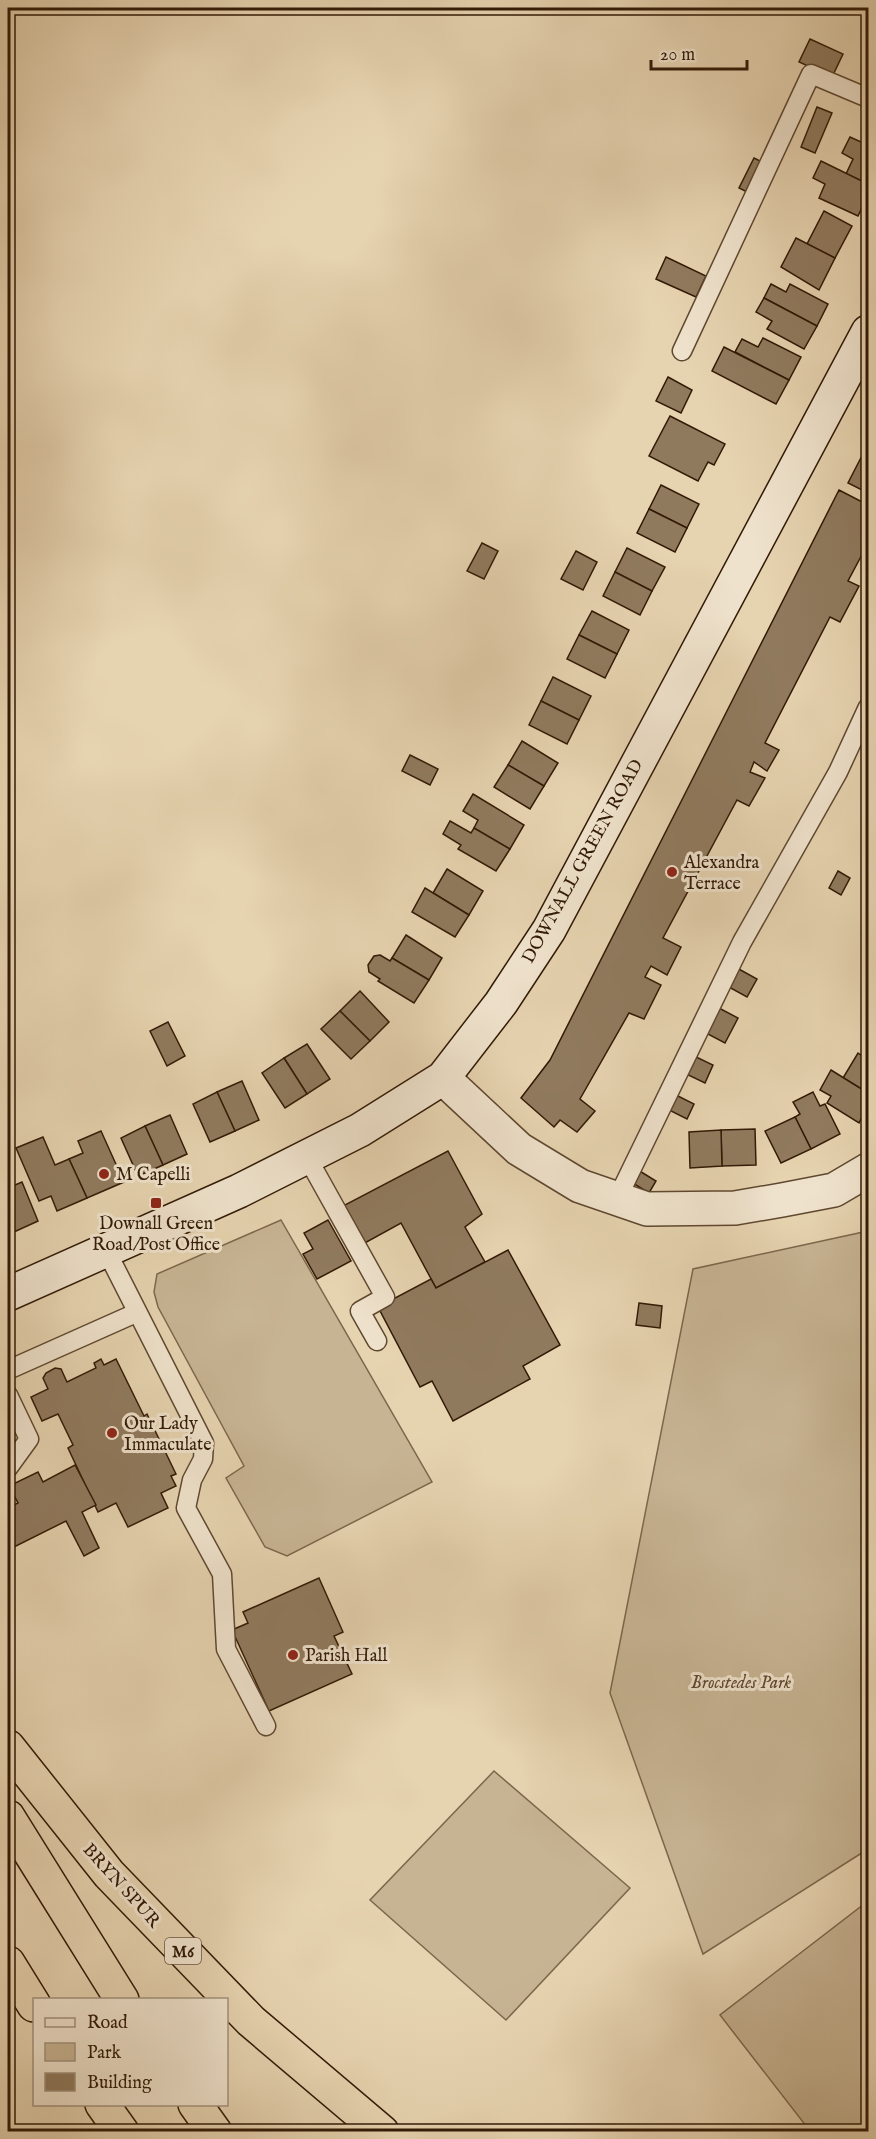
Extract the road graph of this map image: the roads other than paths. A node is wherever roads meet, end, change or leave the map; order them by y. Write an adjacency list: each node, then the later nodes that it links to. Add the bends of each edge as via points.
1 (868, 98): 3 (lane, via 811,74)
2 (868, 332): 5 (main road, DOWNALL GREEN ROAD, via 549,930 501,1003)
3 (682, 351)
4 (868, 707): 8 (lane, via 838,772 742,942)
5 (443, 1078): 6 (main road, DOWNALL GREEN ROAD, via 360,1130); 8 (main road, via 519,1149 580,1186)
6 (307, 1157): 9 (main road, DOWNALL GREEN ROAD); 12 (lane, via 385,1297 360,1311)
7 (868, 1170): 8 (main road, via 834,1190 735,1208 648,1209)
8 (617, 1198)
9 (106, 1250): 10 (main road, DOWNALL GREEN ROAD); 11 (lane)
10 (8, 1293)
11 (136, 1313): 13 (lane); 16 (lane, via 206,1449 192,1480 186,1508 222,1574 226,1649)
12 (377, 1341)
13 (8, 1370)
14 (8, 1395): 15 (lane, via 29,1439)
15 (8, 1468)
16 (266, 1726)
17 (8, 1748): 26 (highway, BRYN SPUR / M6, via 109,1875 244,2013)
18 (8, 1817): 20 (highway)
19 (8, 1963): 21 (highway)
20 (121, 1998)
21 (33, 2004)
22 (103, 2106): 24 (highway)
23 (196, 2106): 25 (highway)
24 (122, 2132)
25 (214, 2132)
26 (382, 2132)

